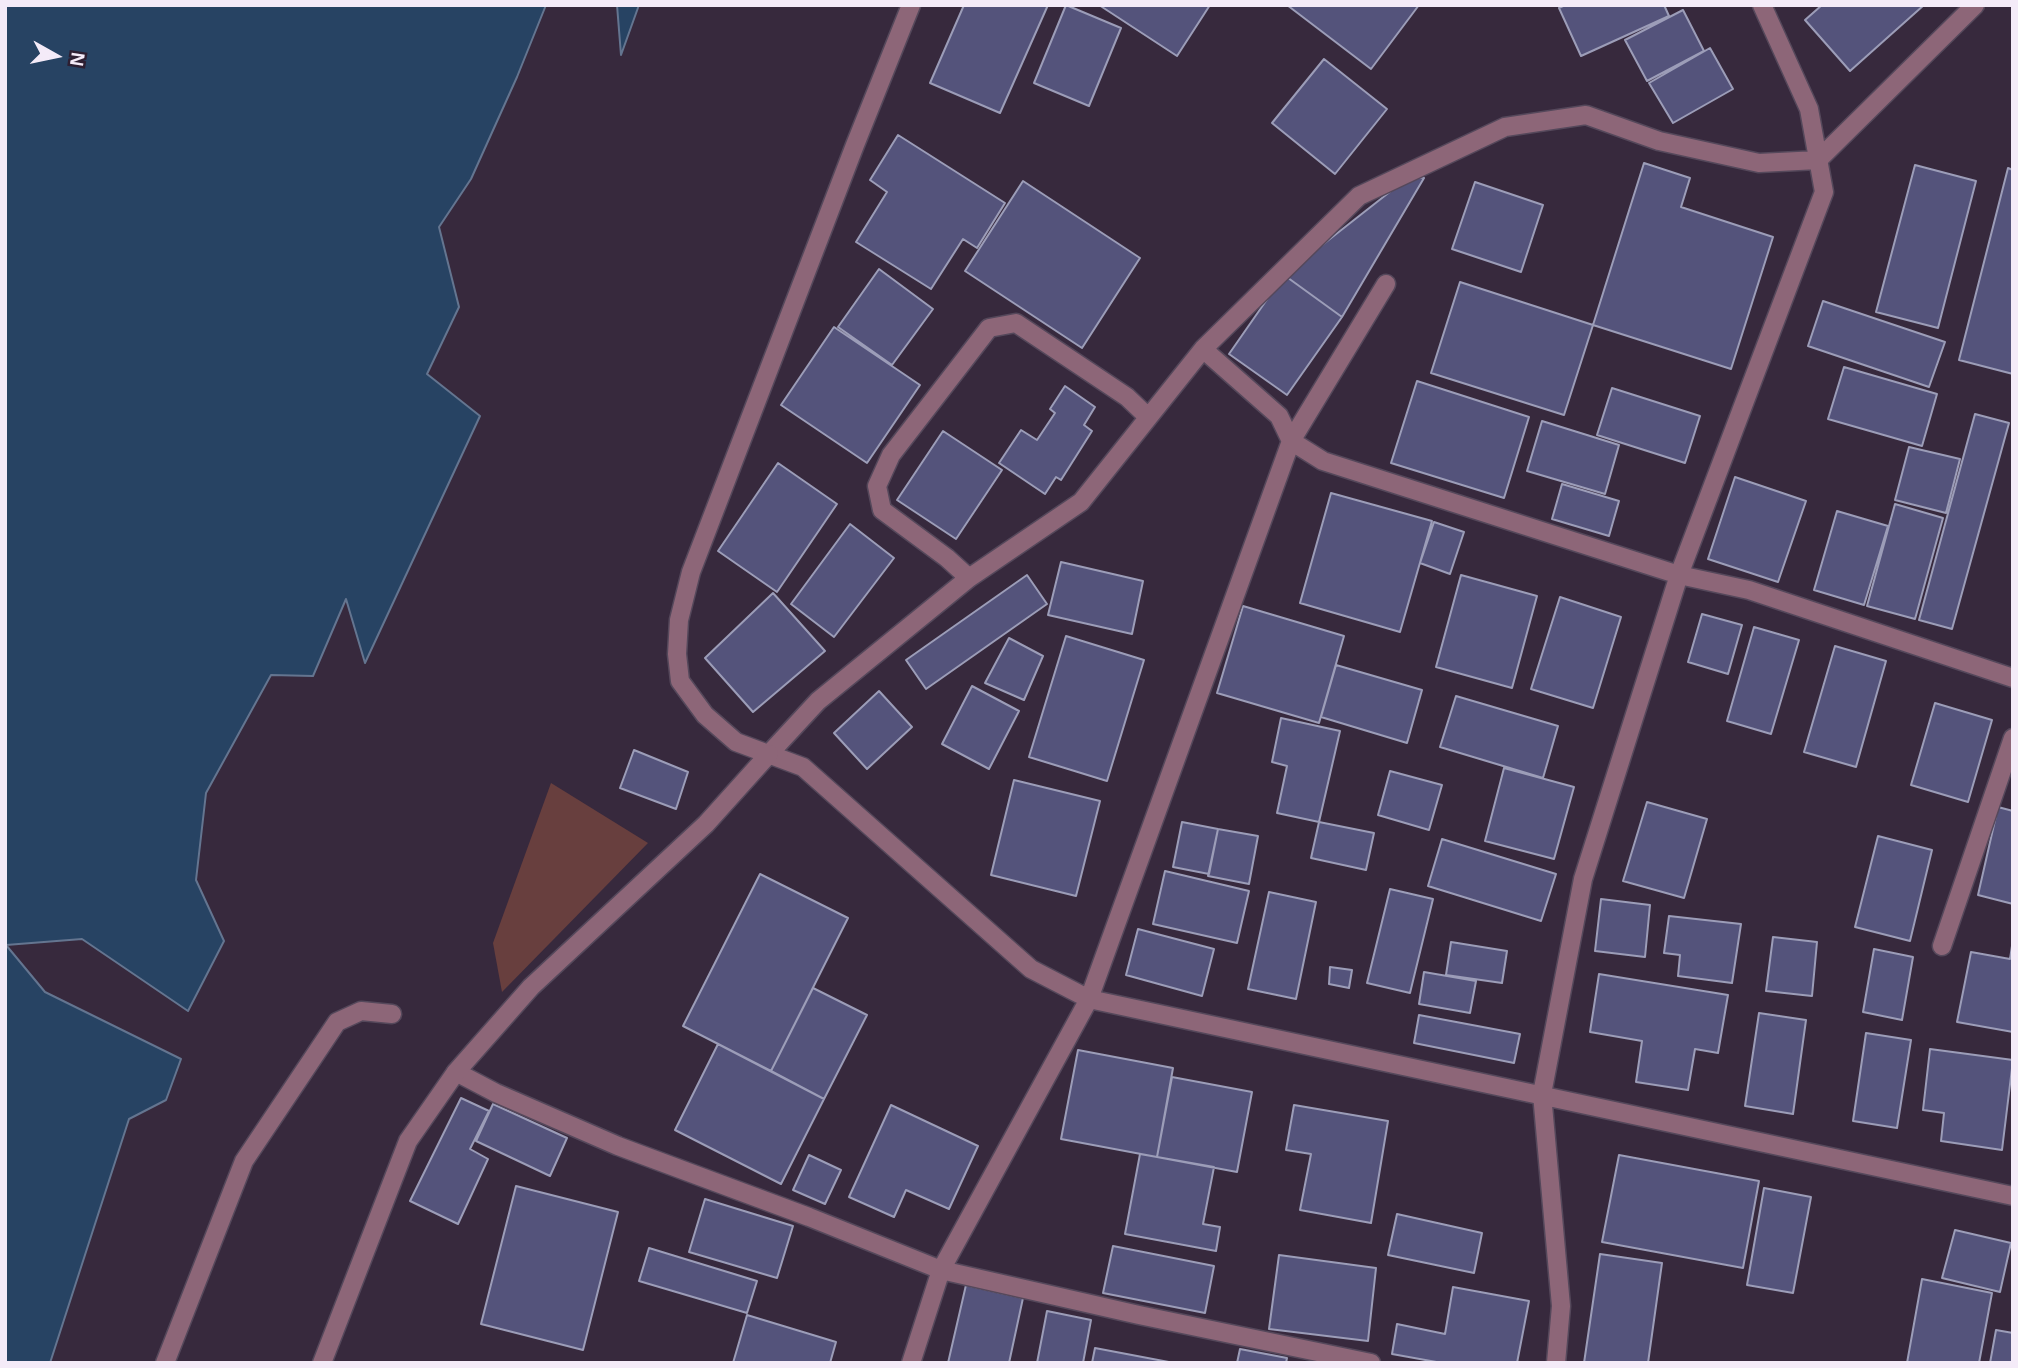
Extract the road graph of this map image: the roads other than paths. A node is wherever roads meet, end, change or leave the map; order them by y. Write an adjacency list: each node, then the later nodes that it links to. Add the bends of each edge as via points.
1 (911, 5): 13 (street, via 691,572 678,620 680,681 705,715 736,742)
2 (1762, 5): 4 (street, via 1808,108)
3 (1975, 5): 4 (street)
4 (1818, 160): 6 (street, via 1759,163 1659,141 1586,115 1505,127 1359,196); 9 (street, via 1824,192)
5 (1386, 284): 8 (street)
6 (1203, 349): 7 (street); 8 (street, via 1279,416)
7 (1148, 417): 10 (street, via 1081,502); 10 (street, via 1126,397 1016,323 989,328 891,455 877,486 882,510)
8 (1291, 441): 9 (street, via 1323,461); 15 (street)
9 (1679, 575): 11 (street, via 1749,590); 18 (street, via 1583,879)
10 (969, 578): 13 (street, via 818,701)
11 (2013, 678)
12 (2013, 738): 14 (street)
13 (769, 754): 15 (street, via 803,767 1031,969); 17 (street, via 706,824 531,987)
14 (1942, 946)
15 (1089, 999): 18 (street); 20 (street)
16 (392, 1014): 21 (street, via 361,1011 337,1022 244,1161)
17 (456, 1072): 20 (street, via 618,1146); 22 (street, via 408,1141)
18 (1542, 1094): 19 (street); 25 (street, via 1560,1306)
19 (2013, 1196)
20 (941, 1270): 23 (street); 24 (street)
21 (165, 1363)
22 (322, 1363)
23 (911, 1363)
24 (1371, 1363)
25 (1556, 1363)

